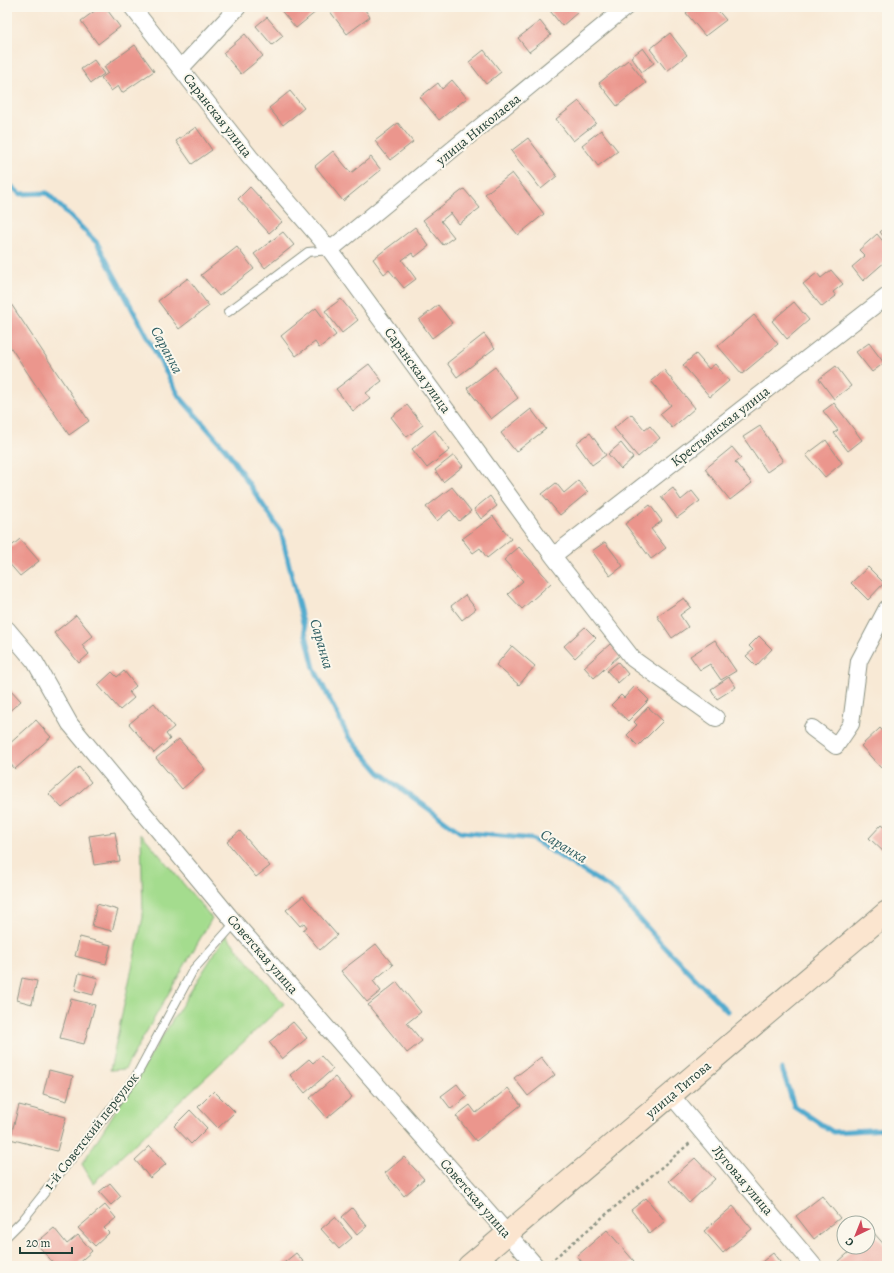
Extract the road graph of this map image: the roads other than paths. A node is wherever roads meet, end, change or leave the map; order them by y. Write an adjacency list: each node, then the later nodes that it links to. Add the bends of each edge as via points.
1 (132, 7): 4 (street, Саранская улица)
2 (238, 7): 4 (street)
3 (626, 7): 5 (street, улица Николаева)
4 (181, 68): 5 (street, Саранская улица, via 250,157)
5 (330, 250): 7 (lane, via 308,252); 8 (street, Саранская улица)
6 (887, 296): 8 (street, Крестьянская улица)
7 (228, 312)
8 (553, 556): 11 (street, Саранская улица, via 633,659)
9 (887, 608): 12 (street, via 859,661 851,724 836,746)
10 (7, 629): 14 (street, Советская улица, via 35,662 70,724)
11 (716, 718)
12 (812, 728)
13 (887, 912): 15 (main road, улица Титова)
14 (235, 923): 16 (street, Советская улица); 17 (lane, 1-й Советский переулок, via 193,970 134,1080 22,1221)
15 (671, 1095): 16 (main road, улица Титова); 20 (street, Луговая улица)
16 (508, 1234): 18 (main road, улица Титова); 19 (street, Советская улица)
17 (7, 1236)
18 (469, 1266)
19 (536, 1266)
20 (814, 1266)

